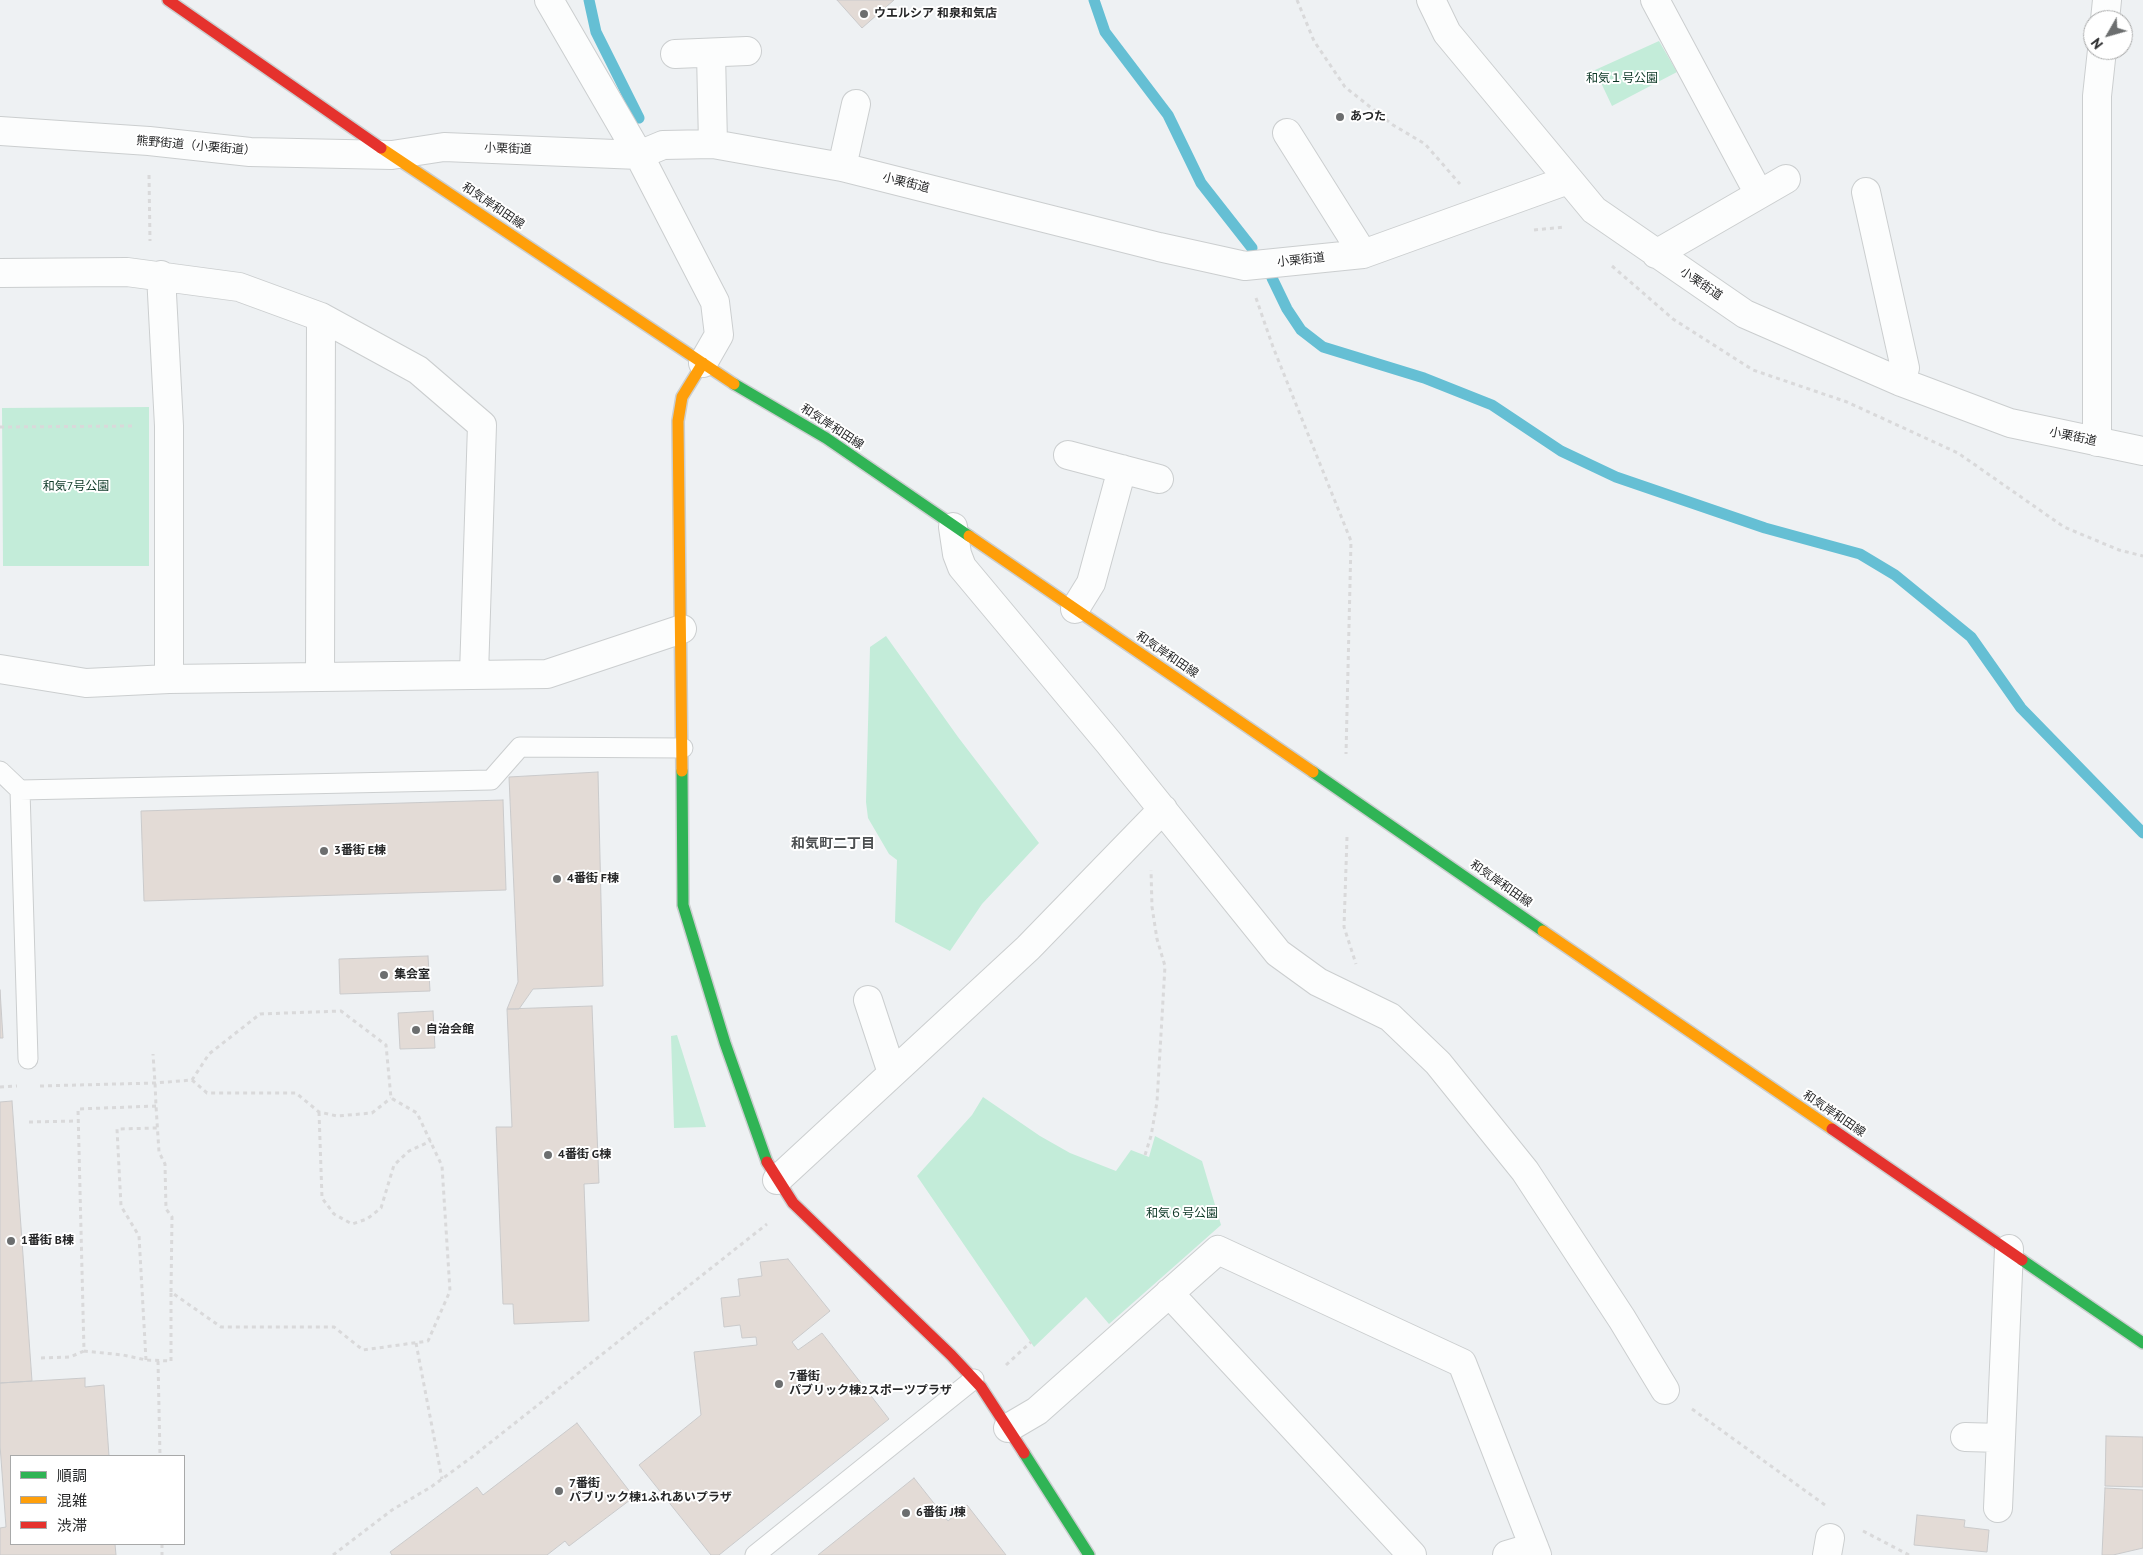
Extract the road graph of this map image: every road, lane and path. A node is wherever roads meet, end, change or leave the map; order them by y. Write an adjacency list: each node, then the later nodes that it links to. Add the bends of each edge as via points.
1 (168, 0): 14 (main road, 和気岸和田線)
2 (549, 0): 15 (street)
3 (1655, 0): 20 (street)
4 (1437, 2): 18 (street, via 1447,33)
5 (747, 51): 6 (street)
6 (712, 53): 7 (street); 13 (street)
7 (675, 54)
8 (2101, 60): 31 (street, via 2097,96)
9 (856, 104): 16 (street)
10 (0, 131): 12 (street, 熊野街道（小栗街道）)
11 (1287, 133): 21 (street)
12 (149, 141): 14 (street, 熊野街道（小栗街道）, via 250,152); 25 (path)
13 (713, 144): 15 (street, 小栗街道, via 663,145); 16 (street, 小栗街道)
14 (392, 155): 15 (street, 小栗街道, via 444,147); 27 (main road, 和気岸和田線)
15 (638, 155): 27 (street, via 715,302 719,335)
16 (842, 167): 23 (street, 小栗街道)
17 (1786, 179): 20 (street)
18 (1568, 180): 21 (street, 小栗街道); 22 (street, 小栗街道, via 1594,210)
19 (1866, 192): 28 (street, via 1905,368)
20 (1759, 194): 22 (street)
21 (1363, 254): 23 (street, 小栗街道)
22 (1656, 254): 28 (street, 小栗街道, via 1746,314)
23 (1245, 266): 44 (path, via 1273,347 1351,541)
24 (0, 273): 25 (street, via 127,272)
25 (155, 275): 26 (street, via 240,287); 29 (street)
26 (321, 318): 40 (street, via 418,370 482,425); 41 (street)
27 (703, 363): 36 (main road, 和気岸和田線, via 826,438); 38 (main road, via 682,397 678,421)
28 (1901, 382): 31 (street, 小栗街道, via 2010,423)
29 (169, 426): 30 (path); 42 (street)
30 (0, 427)
31 (2097, 442): 32 (street, 小栗街道)
32 (2143, 451)
33 (1068, 455): 34 (street)
34 (1122, 469): 35 (street); 37 (street, via 1091,584)
35 (1159, 479)
36 (954, 527): 37 (main road, 和気岸和田線); 48 (street, via 962,567)
37 (1074, 609): 47 (main road, 和気岸和田線)
38 (682, 629): 40 (street, via 547,674); 43 (main road)
39 (0, 669): 42 (street, via 86,683)
40 (474, 674): 41 (street)
41 (320, 678): 42 (street)
42 (169, 680)
43 (683, 748): 46 (lane, via 520,747 491,780); 68 (main road, via 683,905 725,1043 762,1150)
44 (1346, 755)
45 (0, 771): 46 (lane)
46 (20, 790): 53 (lane)
47 (1346, 794): 50 (path, via 1344,927); 70 (main road, 和気岸和田線)
48 (1164, 809): 54 (street, via 1028,948); 80 (street, via 1278,953 1318,982 1390,1017 1438,1063 1525,1171)
49 (1151, 863): 67 (path, via 1152,907 1157,939 1166,966 1157,1102)
50 (1360, 973)
51 (868, 1000): 54 (street)
52 (154, 1054): 56 (path)
53 (28, 1059)
54 (892, 1073): 68 (street)
55 (192, 1080): 56 (path); 60 (path, via 208,1054 260,1014 341,1012 386,1045); 62 (path, via 207,1093 296,1093)
56 (155, 1083): 58 (path); 61 (path)
57 (19, 1086): 59 (path)
58 (39, 1086)
59 (0, 1087)
60 (391, 1098): 62 (path, via 372,1113 337,1116); 66 (path, via 417,1113)
61 (156, 1106): 63 (path, via 78,1109); 65 (path)
62 (319, 1112): 66 (path, via 322,1198 334,1214 352,1224 367,1220 382,1208 394,1165 409,1151)
63 (79, 1121): 64 (path); 75 (path)
64 (29, 1122)
65 (157, 1128): 71 (path, via 159,1152 166,1164 166,1209 172,1217); 77 (path, via 117,1129 121,1206 139,1236)
66 (431, 1141): 74 (path, via 442,1166 450,1291 428,1341)
67 (1145, 1155)
68 (777, 1180): 69 (main road)
69 (793, 1203): 79 (main road); 85 (path)
70 (2009, 1249): 73 (main road, 和気岸和田線); 83 (street)
71 (171, 1292): 74 (path, via 221,1327 334,1327 363,1350); 78 (path, via 171,1361)
72 (1169, 1293): 81 (street, via 1037,1411); 89 (street, via 1218,1250 1462,1363); 93 (street)
73 (2143, 1343)
74 (416, 1344): 85 (path)
75 (84, 1351): 76 (path, via 70,1357); 77 (path)
76 (41, 1358)
77 (146, 1360): 78 (path)
78 (158, 1361): 84 (path)
79 (974, 1379): 81 (main road); 91 (lane)
80 (1665, 1390): 87 (path)
81 (1008, 1428): 92 (main road)
82 (1965, 1437): 83 (street)
83 (2001, 1438): 86 (street)
84 (160, 1455)
85 (442, 1479): 90 (path, via 392,1510)
86 (1998, 1508)
87 (1830, 1509)
88 (1862, 1530): 95 (path)
89 (1535, 1551): 94 (street)
90 (333, 1555)
91 (755, 1555)
92 (1089, 1555)
93 (1412, 1555)
94 (1507, 1555)
95 (1909, 1555)

